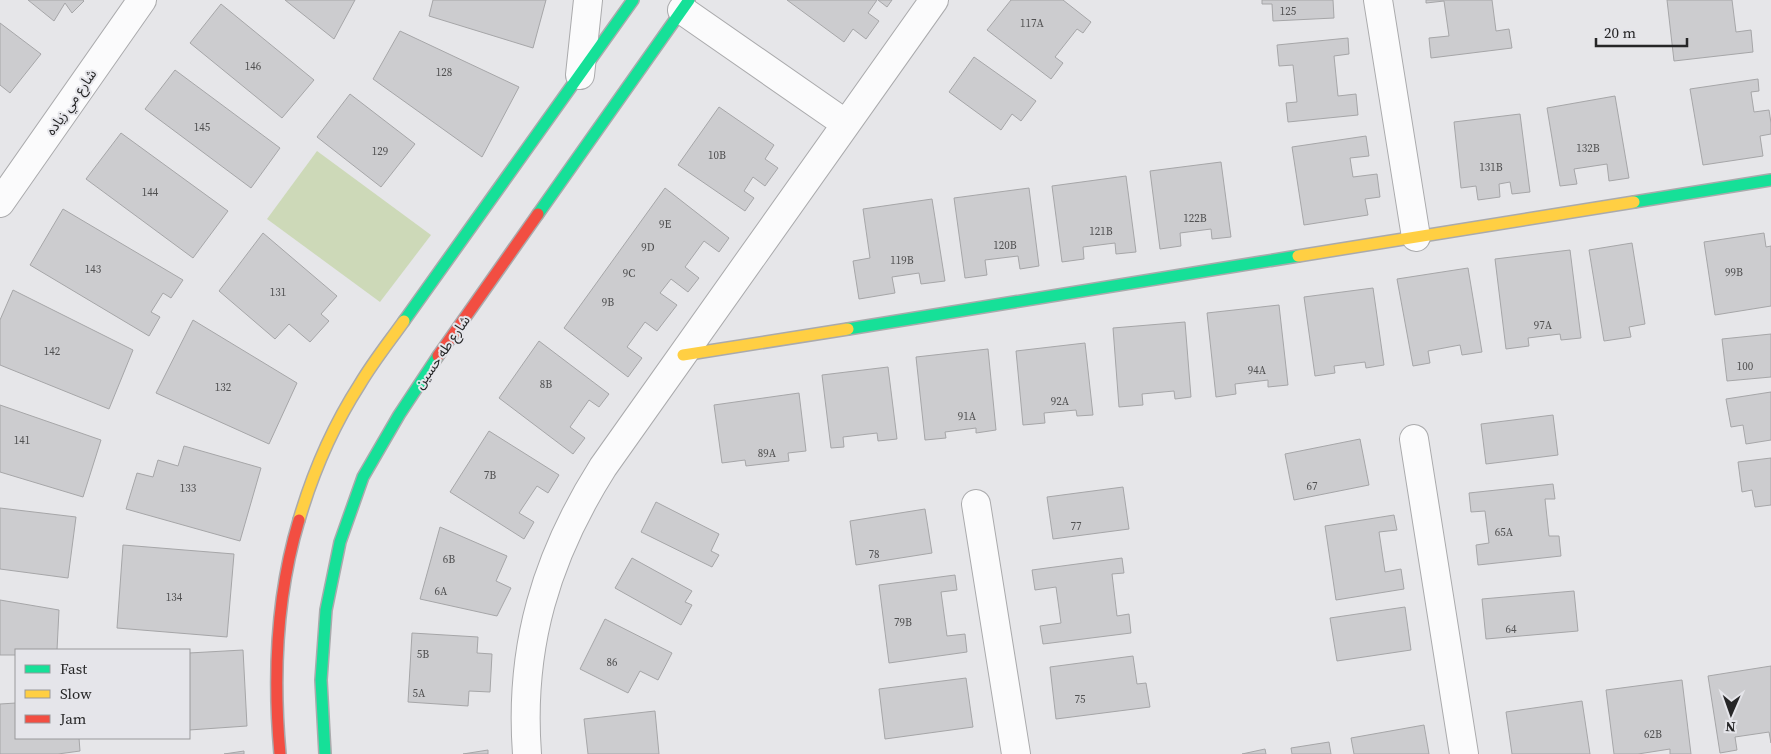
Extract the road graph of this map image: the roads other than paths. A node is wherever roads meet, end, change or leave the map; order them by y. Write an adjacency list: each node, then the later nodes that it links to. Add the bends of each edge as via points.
1 (142, 0): 10 (street, شارع مي زياده)
2 (588, 0): 7 (street)
3 (634, 0): 7 (street)
4 (934, 0): 8 (street)
5 (1378, 0): 11 (street)
6 (686, 5): 8 (street); 16 (street, شارع طه حسين, via 438,356 363,477 340,542 326,610 321,680)
7 (580, 75): 15 (street, via 360,382 332,433 309,487 291,543 280,601 275,659)
8 (846, 124): 12 (street)
9 (1771, 180): 11 (street)
10 (0, 203)
11 (1416, 237): 12 (street)
12 (683, 355): 17 (street, via 583,500 551,569 532,643 526,688)
13 (1414, 439): 19 (street)
14 (976, 504): 18 (street)
15 (280, 754)
16 (325, 754)
17 (528, 754)
18 (1016, 754)
19 (1464, 754)

